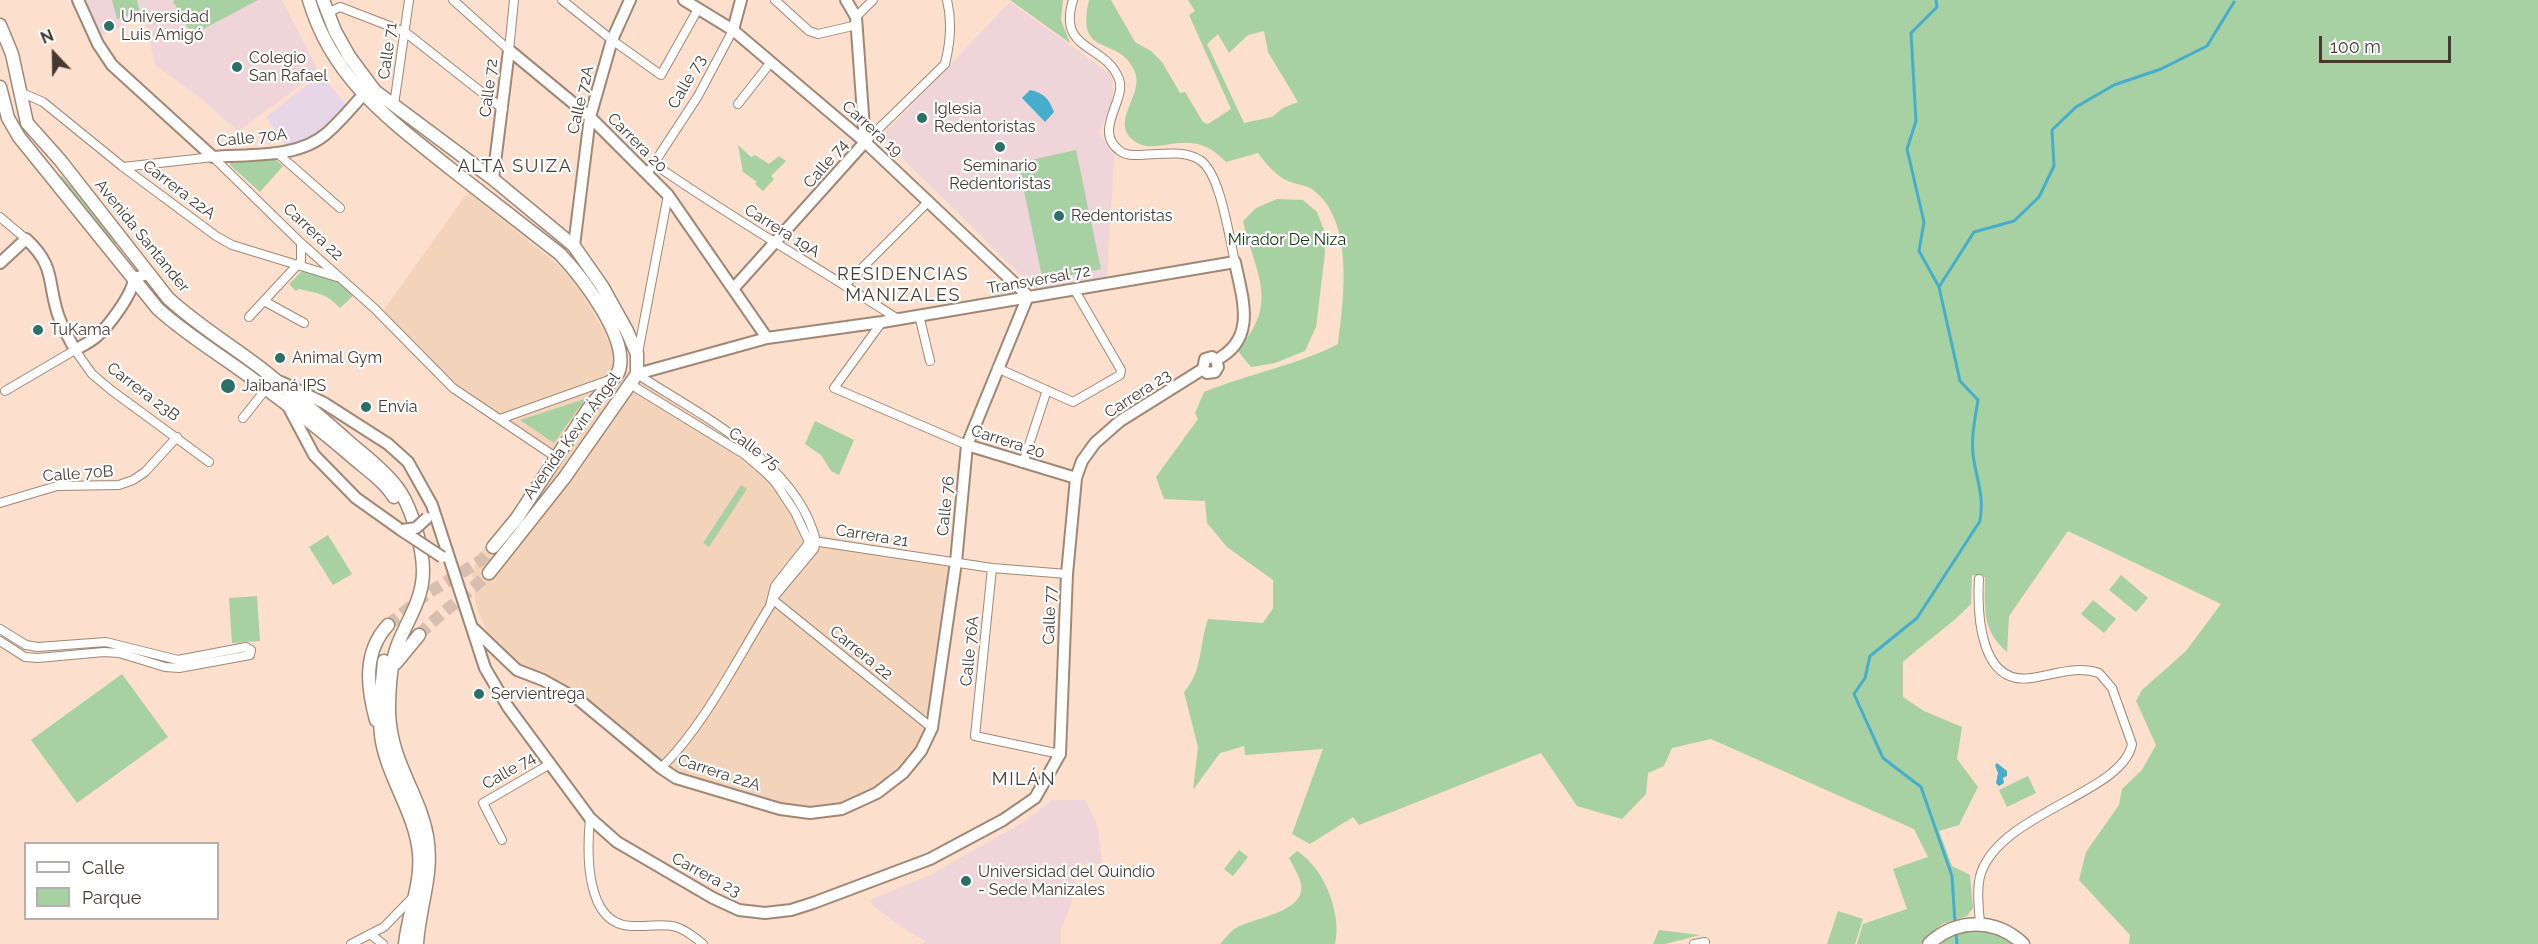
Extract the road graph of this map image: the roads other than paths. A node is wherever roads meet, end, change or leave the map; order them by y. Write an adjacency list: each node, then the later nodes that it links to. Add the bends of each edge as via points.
1 (78, 0): 37 (street, Carrera 22, via 112,65)
2 (300, 0): 20 (main road)
3 (309, 0): 20 (main road, Avenida Kevin Ángel)
4 (323, 0): 17 (main road, Avenida Kevin Ángel)
5 (409, 0): 23 (street, Calle 71)
6 (453, 0): 25 (street, Carrera 20)
7 (514, 0): 25 (street, Calle 72)
8 (562, 0): 24 (street)
9 (630, 0): 24 (street, Calle 72A)
10 (684, 0): 18 (street, Carrera 19)
11 (741, 0): 22 (street, Calle 73)
12 (774, 0): 19 (street, via 809,31 818,34)
13 (846, 0): 19 (street)
14 (873, 0): 19 (street)
15 (946, 0): 35 (street, Calle 74, via 949,48 945,64)
16 (1072, 0): 50 (street, Carrera 23, via 1068,23 1073,34 1110,65 1119,78 1121,87 1109,129 1119,151 1129,155 1179,153 1209,168)
17 (328, 6): 23 (street); 31 (main road, Avenida Kevin Ángel, via 335,32 363,76)
18 (698, 9): 22 (street, Carrera 19); 24 (street, via 661,75)
19 (856, 21): 35 (street)
20 (316, 23): 29 (main road, Avenida Kevin Ángel, via 337,61)
21 (0, 25): 28 (main road, Avenida Santander, via 12,54)
22 (733, 30): 26 (street, Carrera 19); 38 (street, Calle 73, via 698,96)
23 (405, 32): 31 (street, Calle 71); 32 (street)
24 (612, 40): 33 (street, Calle 72A)
25 (509, 50): 32 (street, Calle 72); 33 (street, Carrera 20)
26 (771, 62): 30 (street); 35 (street, Carrera 19)
27 (0, 87): 34 (main road, Avenida Santander)
28 (18, 91): 39 (street, Carrera 22A, via 43,102); 53 (main road, Avenida Santander, via 27,123)
29 (363, 95): 36 (street, Calle 70A, via 320,138 299,148); 71 (main road, Avenida Kevin Ángel, via 560,254 577,272 621,351 621,366)
30 (738, 104)
31 (394, 105): 41 (main road, Avenida Kevin Ángel)
32 (503, 109): 41 (street, Calle 72)
33 (590, 117): 40 (street, Carrera 20); 49 (street, Calle 72A)
34 (4, 119): 55 (main road, Avenida Santander)
35 (865, 142): 43 (street, Carrera 19); 48 (street, Calle 74)
36 (276, 152): 37 (street, Calle 70A); 44 (street)
37 (213, 157): 39 (street, Calle 70A); 47 (street, Carrera 22)
38 (654, 164): 40 (street, Calle 73); 48 (street, Carrera 19A)
39 (123, 167): 52 (street, Carrera 22A, via 216,236)
40 (647, 174): 42 (street, Carrera 20)
41 (493, 179): 49 (main road, Avenida Kevin Ángel)
42 (668, 195): 57 (street, Carrera 20); 68 (street)
43 (929, 201): 56 (street); 59 (street, Carrera 19)
44 (340, 208)
45 (0, 217): 46 (street, Carrera 23B)
46 (26, 239): 51 (street); 67 (street, Carrera 23B, via 46,262 60,320)
47 (301, 243): 52 (street, via 303,253); 54 (street, Carrera 22)
48 (776, 244): 56 (street, Carrera 19A); 57 (street, Calle 74)
49 (574, 246): 68 (main road, Avenida Kevin Ángel, via 607,295)
50 (1235, 262): 58 (street, Transversal 72); 88 (street, Carrera 23, via 1245,324 1232,350 1216,360 1215,372 1203,369 1106,432 1082,461)
51 (0, 263)
52 (297, 266): 54 (street, Carrera 22A); 60 (street)
53 (148, 274): 55 (street); 73 (main road, Avenida Santander, via 184,313)
54 (339, 277): 79 (street, Carrera 22, via 453,388)
55 (135, 285): 67 (street, via 111,322); 73 (main road, Avenida Santander, via 176,325)
56 (844, 285): 63 (street, Carrera 19A)
57 (733, 289): 66 (street, Carrera 20)
58 (1074, 289): 59 (street, Transversal 72); 74 (street, via 1121,370 1120,375 1077,402)
59 (1028, 296): 61 (street, Transversal 72); 70 (street, Calle 76)
60 (264, 301): 62 (street); 65 (street)
61 (919, 315): 63 (street, Transversal 72); 69 (street)
62 (249, 317)
63 (898, 319): 64 (street, Transversal 72)
64 (882, 322): 66 (street, Transversal 72); 84 (street, Carrera 20, via 834,388)
65 (304, 323)
66 (767, 338): 72 (street, Transversal 72)
67 (75, 350): 75 (street); 82 (street, Carrera 23B, via 92,374)
68 (637, 354): 72 (main road, Avenida Kevin Ángel)
69 (930, 361)
70 (997, 368): 74 (street); 84 (street, Calle 76)
71 (613, 379): 77 (main road, Avenida Kevin Ángel); 79 (street)
72 (634, 379): 80 (main road, Avenida Kevin Ángel); 92 (street, Calle 75, via 765,472); 92 (street, Carrera 21, via 749,447 770,465 801,507)
73 (269, 384): 76 (main road, Avenida Santander); 78 (street); 90 (street, Avenida Santander, via 324,402 398,452 415,472); 106 (main road, via 387,476 409,510 421,553 421,592 398,643)
74 (1047, 390): 87 (street)
75 (5, 391)
76 (289, 408): 91 (street, Avenida Santander, via 314,455 356,498); 108 (main road, via 319,427 391,491 414,552 413,591 384,659)
77 (588, 409): 80 (main road, via 598,411); 81 (main road, Avenida Kevin Ángel)
78 (243, 418)
79 (500, 419): 85 (street, Carrera 22)
80 (603, 420): 83 (main road, Avenida Kevin Ángel)
81 (572, 432): 83 (main road, via 577,443); 85 (main road, Avenida Kevin Ángel)
82 (177, 437): 86 (street, Carrera 23B); 89 (street, Calle 70B, via 133,480 57,486)
83 (588, 445): 97 (main road, Avenida Kevin Ángel)
84 (968, 445): 87 (street, Carrera 20); 94 (street, Calle 76)
85 (557, 458): 93 (main road, Avenida Kevin Ángel)
86 (209, 462)
87 (1023, 463): 88 (street, Carrera 20)
88 (1076, 478): 98 (street, Calle 77)
89 (0, 503)
90 (432, 505): 91 (street, bridge, via 427,518 416,528); 95 (street, Carrera 23)
91 (398, 527): 95 (street, Carrera 23, bridge)
92 (812, 541): 94 (street, Carrera 21); 100 (street, via 814,549)
93 (493, 548)
94 (956, 562): 96 (street, Carrera 21); 107 (street, Calle 76)
95 (452, 568): 103 (street, Carrera 23)
96 (992, 568): 98 (street, Carrera 21); 109 (street, Calle 76A, via 975,736)
97 (489, 573)
98 (1067, 574): 109 (street, Calle 77)
99 (1979, 579): 115 (street, via 1978,623 1982,640 2003,671 2015,678 2069,670 2099,673 2112,688 2132,744 2112,774 2027,823 1990,859 1979,884)
100 (772, 599): 107 (street, Carrera 22); 111 (street, via 698,723)
101 (388, 625): 108 (main road, via 374,648 368,679)
102 (0, 629): 105 (street, via 26,645 106,642 178,660 246,647 251,650 250,655 179,668 120,653 26,657)
103 (474, 629): 110 (street, Carrera 23, via 493,684); 111 (street, Carrera 22A, via 517,670 579,700)
104 (419, 634): 106 (main road)
105 (0, 641)
106 (391, 672): 123 (main road, via 391,734 399,766 423,820 430,852)
107 (932, 729): 111 (street, Carrera 22A, via 903,773 877,793 842,809 810,813 780,809 676,778)
108 (381, 735): 114 (main road, via 416,835 419,854)
109 (1060, 754): 112 (street, Carrera 23, via 1035,798 1003,820 930,859 792,910 738,910 617,842)
110 (550, 764): 112 (street, Carrera 23); 113 (street, Calle 74, via 483,803)
111 (661, 768)
112 (590, 818): 124 (street, via 593,887 605,915 629,926 663,923 680,927)
113 (502, 840)
114 (413, 897): 116 (main road); 117 (street, via 395,917)
115 (1980, 924): 126 (main road, via 1946,932); 127 (main road, via 2007,931)
116 (407, 927): 121 (main road); 122 (main road)
117 (370, 934): 119 (street); 120 (street)
118 (1706, 942): 125 (street)
119 (351, 944)
120 (382, 944)
121 (398, 944)
122 (405, 944)
123 (417, 944)
124 (704, 944)
125 (1694, 944)
126 (1929, 944)
127 (2023, 944)

